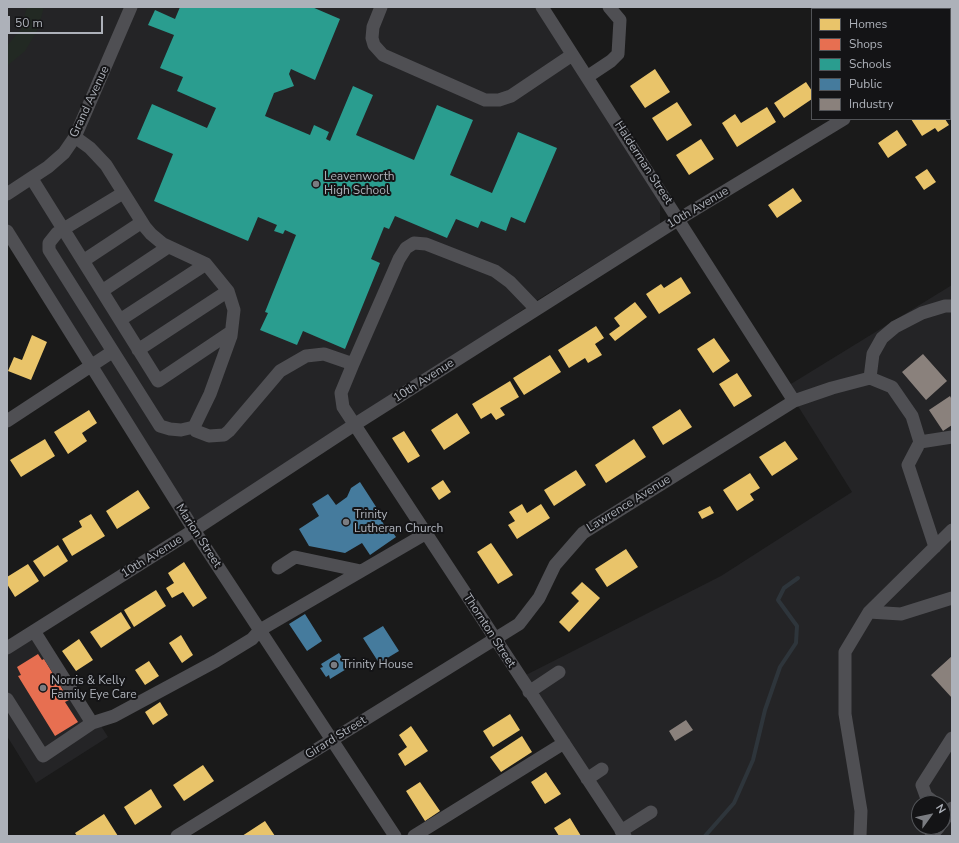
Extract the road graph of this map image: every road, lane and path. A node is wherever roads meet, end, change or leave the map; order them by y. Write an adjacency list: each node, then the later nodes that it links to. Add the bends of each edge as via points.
1 (131, 7): 8 (street, Grand Avenue)
2 (381, 7): 5 (street, via 373,27 372,38 382,55 485,100 499,100 511,96)
3 (542, 7): 5 (street, Halderman Street)
4 (609, 7): 6 (street, via 620,20 618,54)
5 (572, 55): 6 (street, Halderman Street)
6 (587, 77): 12 (street, Halderman Street)
7 (842, 120): 12 (street, 10th Avenue)
8 (75, 137): 9 (street, Grand Avenue, via 64,152); 10 (street, via 106,165)
9 (32, 179): 11 (street, Grand Avenue); 14 (street)
10 (123, 193): 13 (street); 14 (street)
11 (7, 194)
12 (678, 219): 22 (street, 10th Avenue); 30 (street, Halderman Street)
13 (142, 222): 16 (street, via 151,234); 17 (street)
14 (64, 231): 17 (street); 26 (street, via 57,233 49,243 49,250)
15 (7, 232): 28 (street, Marion Street)
16 (168, 247): 18 (street); 19 (street)
17 (83, 261): 19 (street)
18 (206, 264): 20 (street); 23 (street)
19 (102, 291): 23 (street)
20 (228, 291): 24 (street, via 234,310); 25 (street)
21 (952, 306): 29 (street, via 922,313 895,327 882,338 873,354)
22 (536, 309): 27 (street, Thornton Street, via 510,282 495,271 426,244 414,243 406,248 399,259); 32 (street, 10th Avenue)
23 (120, 320): 25 (street)
24 (231, 332): 25 (street, via 158,381); 33 (street, via 219,372)
25 (138, 350)
26 (112, 352): 28 (street); 33 (street, via 160,426 181,430)
27 (353, 364): 32 (street, Thornton Street, via 341,393 343,408); 33 (street, via 324,354 302,358 280,371 224,435 209,436 196,431)
28 (92, 366): 31 (street); 36 (street, Marion Street)
29 (870, 378): 30 (street, Lawrence Avenue); 35 (street, via 892,387 912,416)
30 (794, 401): 46 (street, Lawrence Avenue, via 583,533 555,565 539,598 519,624)
31 (7, 421)
32 (354, 425): 36 (street, 10th Avenue); 38 (street, Thornton Street)
33 (194, 427)
34 (952, 437): 35 (street)
35 (920, 442): 39 (street, via 908,465)
36 (194, 530): 44 (street, Marion Street); 45 (street, 10th Avenue)
37 (952, 530): 39 (street)
38 (425, 534): 41 (street); 46 (street, Thornton Street)
39 (935, 547): 43 (street)
40 (278, 568): 41 (street, via 295,557)
41 (361, 571): 44 (street)
42 (952, 598): 43 (street, via 901,614)
43 (869, 612): 63 (street, via 845,652 845,714 862,811)
44 (260, 630): 51 (street, via 252,639 209,664 114,716); 53 (street, Marion Street)
45 (34, 631): 47 (street, 10th Avenue); 51 (street)
46 (495, 640): 49 (street, Thornton Street); 53 (street, Girard Street)
47 (7, 648)
48 (559, 672): 49 (street)
49 (530, 692): 54 (street, Thornton Street)
50 (7, 699): 51 (street, via 43,756)
51 (92, 723)
52 (952, 738): 57 (street, via 922,785)
53 (332, 740): 60 (street, Girard Street); 61 (street, Marion Street)
54 (564, 744): 56 (street, Thornton Street); 62 (street)
55 (602, 769): 56 (street)
56 (587, 779): 59 (street, Thornton Street)
57 (926, 795)
58 (650, 812): 59 (street)
59 (623, 834)
60 (177, 836)
61 (396, 836)
62 (414, 836)
63 (860, 836)

